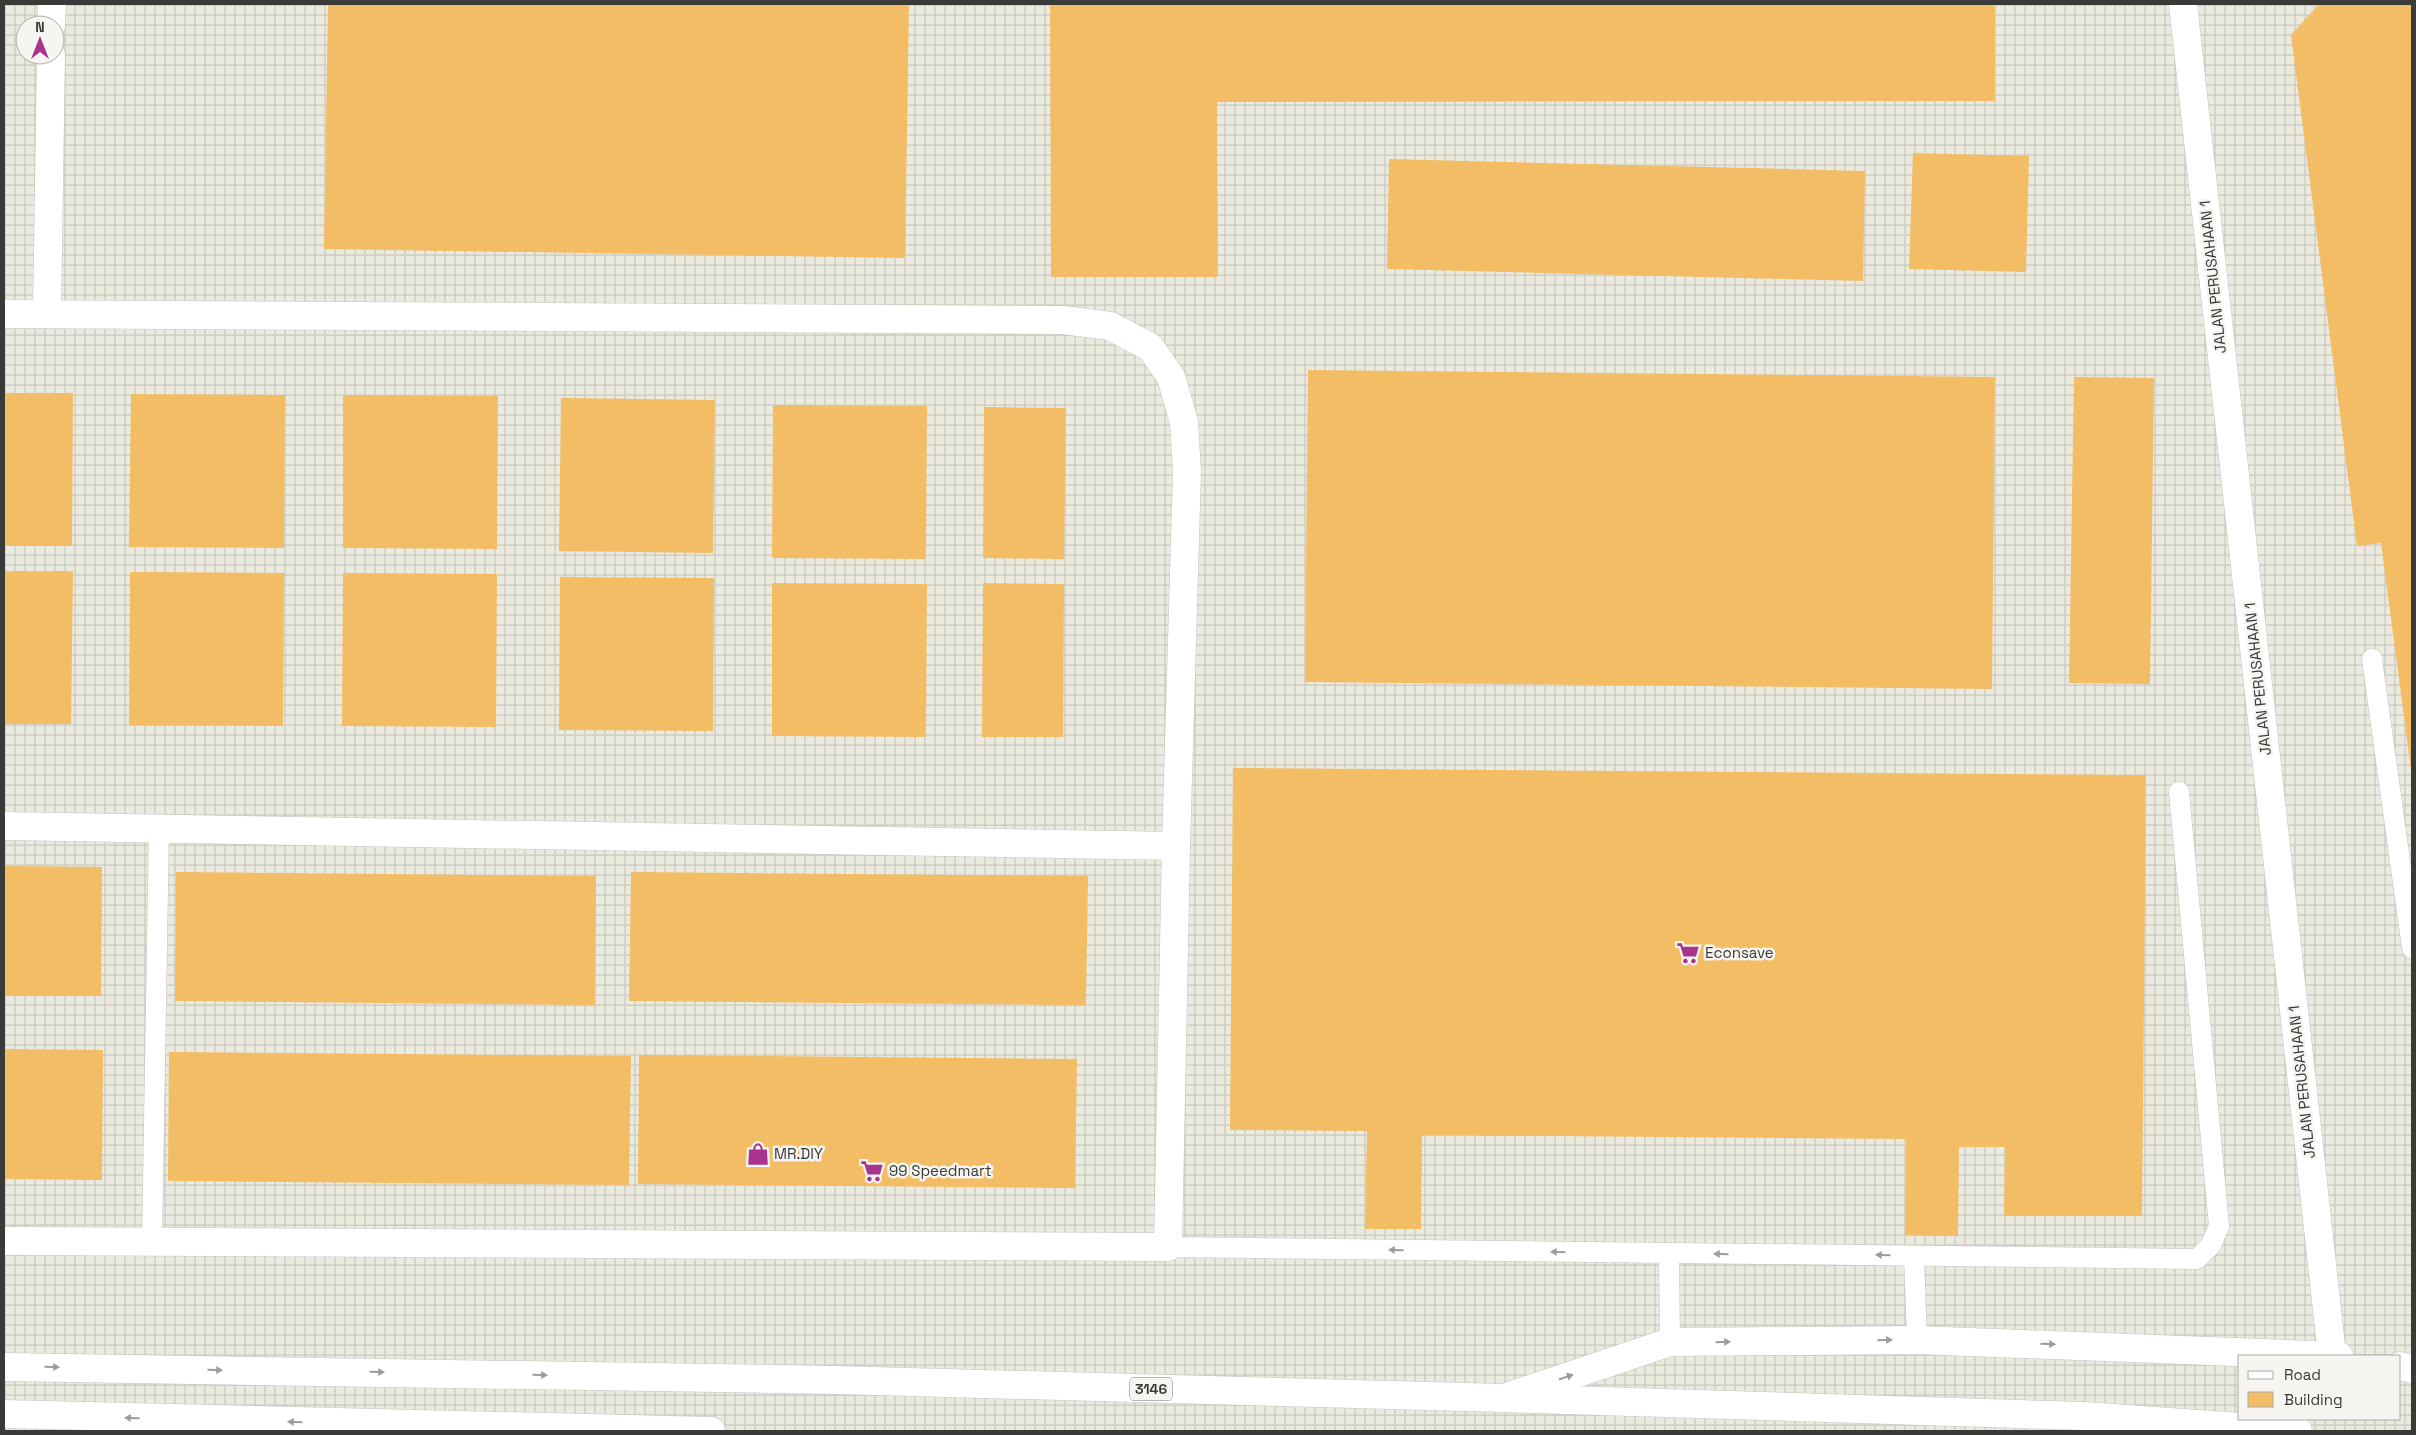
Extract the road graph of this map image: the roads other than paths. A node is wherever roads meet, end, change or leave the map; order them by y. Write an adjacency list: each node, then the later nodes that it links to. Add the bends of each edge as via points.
1 (2183, 4): 19 (street, JALAN PERUSAHAAN 1)
2 (51, 65): 3 (street)
3 (47, 313): 4 (street); 9 (street, via 1053,320 1110,326 1150,347 1171,376 1184,422 1187,471)
4 (4, 314)
5 (2372, 659): 10 (lane)
6 (2179, 792): 15 (lane, via 2219,1226 2211,1245 2197,1259)
7 (4, 826): 8 (street)
8 (159, 828): 9 (street); 12 (lane)
9 (1176, 846): 13 (street)
10 (2412, 948)
11 (4, 1241): 12 (street)
12 (152, 1241): 13 (street)
13 (1168, 1247): 14 (lane, one-way to 13)
14 (1669, 1253): 15 (lane, one-way to 14); 17 (lane)
15 (1914, 1256): 16 (lane)
16 (1917, 1340): 17 (street, one-way to 16); 18 (street, one-way to 18)
17 (1670, 1342): 21 (street, one-way to 17)
18 (2310, 1355)
19 (2336, 1355)
20 (4, 1367): 21 (street, 3146, one-way to 21, via 836,1380)
21 (1503, 1398): 25 (street, 3146, via 2084,1416)
22 (4, 1414): 23 (street, one-way to 22)
23 (514, 1430): 24 (street)
24 (711, 1431)
25 (2298, 1431)

